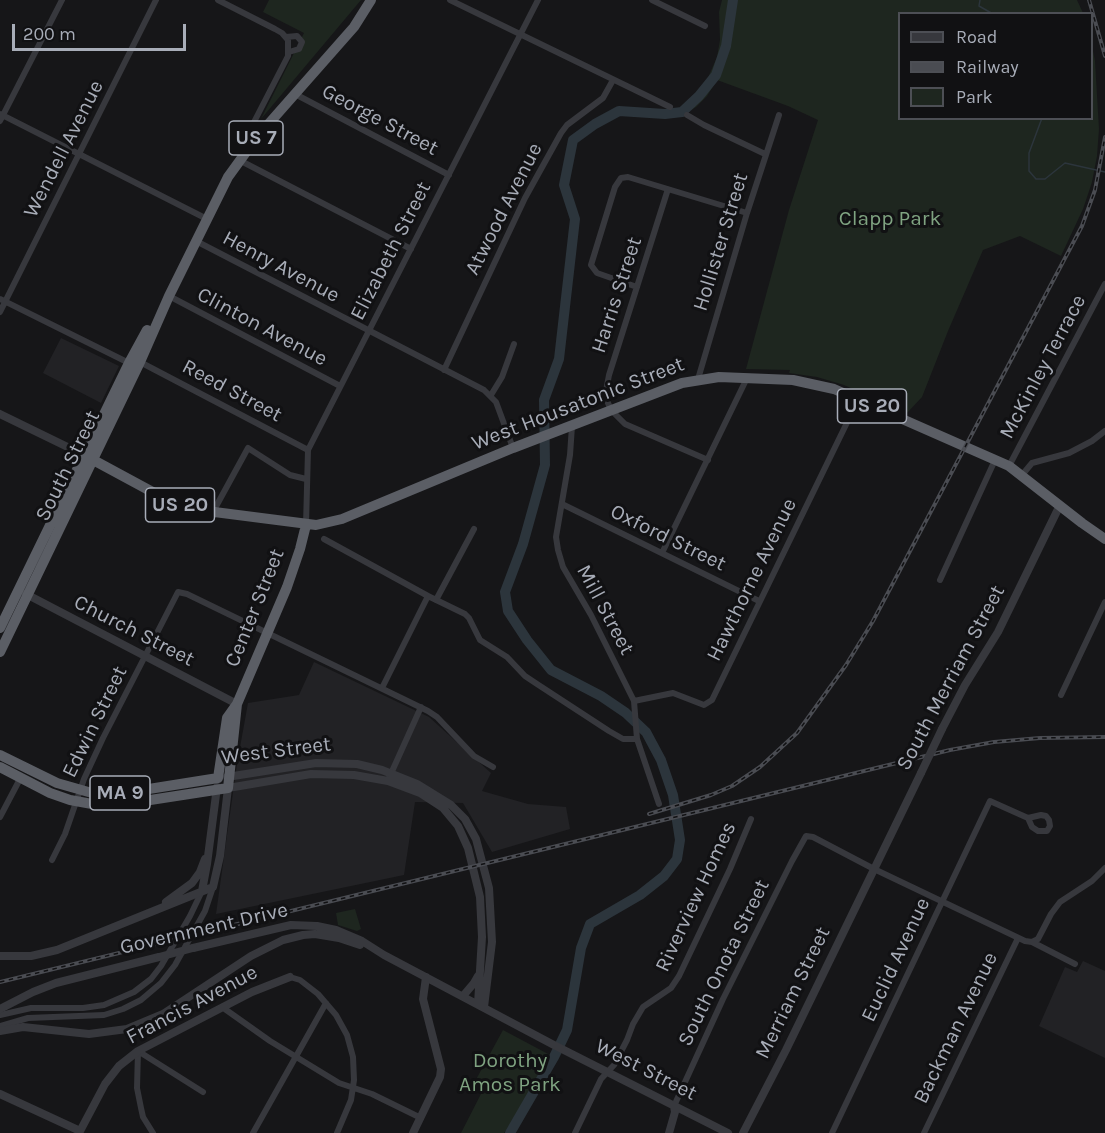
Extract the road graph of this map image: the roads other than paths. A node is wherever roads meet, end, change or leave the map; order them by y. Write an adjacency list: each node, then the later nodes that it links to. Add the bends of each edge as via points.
1 (62, 0): 17 (street)
2 (156, 0): 19 (street, Wendell Avenue)
3 (218, 0): 10 (street)
4 (371, 0): 13 (highway, South Street / US 7, via 354,27)
5 (450, 0): 9 (street)
6 (538, 0): 9 (street, Elizabeth Street)
7 (651, 0): 8 (street)
8 (705, 26)
9 (521, 36): 12 (street); 22 (street, Elizabeth Street)
10 (286, 37): 11 (street); 11 (street, via 296,35 302,41 300,48)
11 (289, 52): 18 (street, via 253,124)
12 (613, 80): 14 (street); 36 (street, Atwood Avenue, via 603,98 561,133 525,198)
13 (295, 94): 18 (highway, South Street / US 7); 22 (street, George Street)
14 (670, 107)
15 (687, 115): 20 (street)
16 (779, 115): 20 (street, Hollister Street)
17 (1, 117): 19 (street)
18 (257, 137): 21 (highway, South Street / US 7)
19 (79, 154): 25 (street); 31 (street, Wendell Avenue)
20 (765, 154): 24 (street, Hollister Street)
21 (239, 160): 25 (highway, South Street / US 7); 27 (street)
22 (449, 174): 27 (street, Elizabeth Street)
23 (668, 189): 24 (street); 29 (street, Harris Street); 29 (street, via 621,178 596,246 591,265 594,270)
24 (747, 213): 38 (street, Hollister Street)
25 (207, 219): 26 (highway, South Street / US 7)
26 (196, 241): 30 (highway, South Street / US 7); 33 (street, Henry Avenue)
27 (411, 249): 33 (street, Elizabeth Street)
28 (1105, 284): 51 (street, McKinley Terrace)
29 (637, 287): 42 (street, Harris Street, via 605,389)
30 (169, 296): 35 (highway, South Street / US 7); 39 (street, Clinton Avenue)
31 (3, 300): 32 (street, Wendell Avenue); 35 (street, Reed Street)
32 (0, 312)
33 (368, 332): 36 (street, Henry Avenue); 39 (street, Elizabeth Street)
34 (514, 344): 40 (street, via 502,377)
35 (135, 363): 47 (street, Reed Street); 48 (highway, South Street / US 7)
36 (444, 370): 40 (street, Henry Avenue)
37 (747, 378): 38 (highway, West Housatonic Street / US 20); 41 (highway, West Housatonic Street / US 20, via 811,383); 50 (street)
38 (698, 379): 42 (highway, West Housatonic Street / US 20)
39 (340, 386): 47 (street, Elizabeth Street)
40 (490, 395): 46 (street)
41 (858, 400): 49 (highway, West Housatonic Street / US 20); 67 (street, Hawthorne Avenue)
42 (611, 410): 44 (highway, West Housatonic Street / US 20); 50 (street, via 625,424)
43 (0, 414): 48 (street)
44 (568, 427): 46 (highway, West Housatonic Street / US 20); 54 (street, Mill Street, via 570,455)
45 (1105, 431): 52 (street, via 1069,453 1032,463)
46 (513, 448): 57 (highway, West Housatonic Street / US 20, via 342,519)
47 (308, 450): 53 (street, Elizabeth Street)
48 (89, 457): 56 (highway, West Housatonic Street / US 20, via 171,502); 63 (highway, South Street / US 7); 65 (highway, South Street / US 7)
49 (995, 459): 51 (highway, West Housatonic Street / US 20); 62 (street)
50 (708, 460): 61 (street)
51 (1009, 466): 52 (highway, West Housatonic Street / US 20)
52 (1022, 475): 55 (highway, West Housatonic Street / US 20)
53 (306, 479): 56 (street, via 290,475 248,447); 57 (street, Elizabeth Street)
54 (562, 504): 61 (street, Oxford Street); 75 (street, Mill Street, via 556,543 563,567)
55 (1060, 505): 60 (highway, West Housatonic Street / US 20); 93 (street, South Merriam Street, bridge, via 998,632 964,685)
56 (212, 512): 57 (highway, West Housatonic Street / US 20)
57 (306, 525): 70 (highway, Center Street, via 296,563)
58 (474, 529): 66 (street)
59 (324, 539): 64 (street)
60 (1105, 539)
61 (662, 553): 67 (street, Oxford Street)
62 (940, 580)
63 (21, 584): 65 (street); 69 (highway, South Street / US 7)
64 (428, 596): 66 (street); 73 (street)
65 (27, 597): 71 (highway, South Street / US 7); 72 (street, Church Street)
66 (436, 600): 78 (street, via 465,614 480,640 507,657 525,676 623,739)
67 (759, 601): 75 (street, Hawthorne Avenue, via 709,703 699,704 673,693)
68 (1105, 602): 74 (street)
69 (0, 628)
70 (267, 633): 72 (street, Edwin Street, via 178,592); 73 (street); 76 (highway, Center Street)
71 (0, 652)
72 (145, 658): 76 (street, Church Street); 85 (street, Edwin Street)
73 (382, 688): 77 (street)
74 (1061, 695)
75 (634, 700): 78 (street, Mill Street)
76 (237, 704): 84 (highway, Center Street)
77 (421, 707): 81 (street, via 438,717 474,756); 83 (street)
78 (637, 739): 86 (street, Mill Street)
79 (0, 755): 82 (highway, West Street / MA 9)
80 (0, 766): 82 (highway, West Street / MA 9)
81 (493, 767)
82 (23, 773): 85 (highway, West Street / MA 9, via 63,785); 87 (street)
83 (390, 777): 84 (street, West Street, via 357,764 326,762); 103 (street, West Street, via 433,800 460,830 479,891); 108 (street, West Street, via 430,791 451,805 476,839 491,910 491,957)
84 (223, 783): 85 (highway, West Street / MA 9); 90 (street, Center Street); 94 (street, Center Street, via 220,856)
85 (78, 796): 91 (street, Edwin Street)
86 (659, 804)
87 (0, 817)
88 (1028, 818): 96 (street, Euclid Avenue, via 990,801)
89 (751, 819): 116 (street, Riverview Homes, via 679,976 671,988 644,1008)
90 (209, 850): 95 (street, Center Street); 97 (street, via 192,883)
91 (52, 860)
92 (1105, 868): 99 (street, via 1060,902 1038,939)
93 (874, 869): 96 (street); 120 (street, South Onota Street, via 806,836); 130 (street, Merriam Street)
94 (213, 887): 95 (street); 112 (street, Center Street, via 205,911 175,964 141,1000 104,1015 28,1018)
95 (202, 891): 97 (street); 111 (street, Center Street, via 161,966 134,992 104,1005 31,1008)
96 (942, 901): 98 (street); 131 (street, Euclid Avenue)
97 (155, 909): 101 (street, via 57,950 31,956)
98 (1018, 938): 99 (street); 132 (street, Backman Avenue)
99 (1032, 942): 102 (street)
100 (384, 955): 105 (street, Government Drive); 110 (street, Government Drive, bridge, via 346,933 291,925 56,983); 113 (street, via 339,938 296,936 264,948 139,1026 89,1034 23,1027)
101 (0, 956)
102 (1075, 964)
103 (480, 966): 106 (street, West Street, via 474,983); 108 (street, West Street)
104 (290, 977): 107 (street, via 300,980); 109 (street, Francis Avenue)
105 (426, 977): 106 (street, Government Drive); 121 (street, via 423,999 441,1069)
106 (463, 996): 108 (street, Government Drive)
107 (326, 1003): 115 (street); 117 (street, via 347,1035 353,1057)
108 (481, 1006): 116 (street, West Street)
109 (222, 1008): 114 (street, Francis Avenue); 115 (street)
110 (0, 1009)
111 (0, 1015)
112 (0, 1026)
113 (0, 1031)
114 (138, 1051): 118 (street); 122 (street, Francis Avenue, via 105,1084); 123 (street, via 141,1108)
115 (295, 1057): 117 (street); 124 (street)
116 (607, 1072): 120 (street, West Street); 127 (street, Riverview Homes)
117 (353, 1087): 121 (street); 125 (street)
118 (203, 1092)
119 (0, 1094): 122 (street)
120 (674, 1106): 128 (street); 129 (street, West Street)
121 (421, 1118): 126 (street)
122 (81, 1132)
123 (153, 1133)
124 (253, 1133)
125 (337, 1133)
126 (413, 1133)
127 (575, 1133)
128 (669, 1133)
129 (728, 1133)
130 (743, 1133)
131 (832, 1133)
132 (924, 1133)

